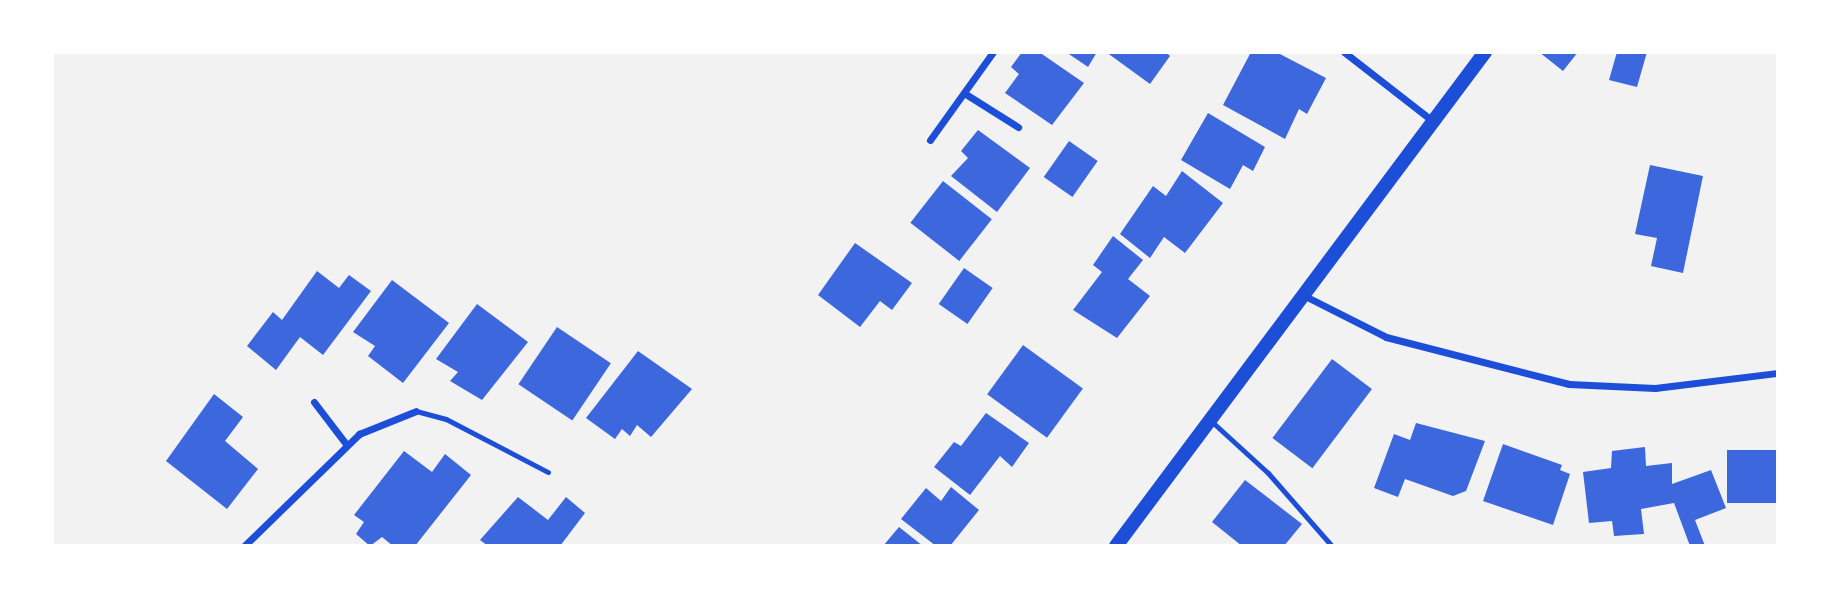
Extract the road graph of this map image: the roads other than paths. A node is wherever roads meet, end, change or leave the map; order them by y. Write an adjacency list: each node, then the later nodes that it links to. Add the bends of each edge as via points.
1 (993, 52): 4 (street)
2 (1344, 52): 5 (street)
3 (1485, 52): 5 (main road)
4 (964, 93): 6 (street); 7 (street)
5 (1434, 122): 8 (main road)
6 (1017, 127)
7 (930, 140)
8 (1303, 295): 9 (street, via 1386,337 1569,384 1655,388); 12 (main road)
9 (1777, 373)
10 (314, 402): 13 (street)
11 (416, 411): 13 (street, via 359,434); 14 (lane, via 446,419)
12 (1210, 420): 16 (main road); 17 (lane, via 1268,473)
13 (346, 444): 15 (street)
14 (548, 472)
15 (244, 545)
16 (1116, 545)
17 (1332, 545)

